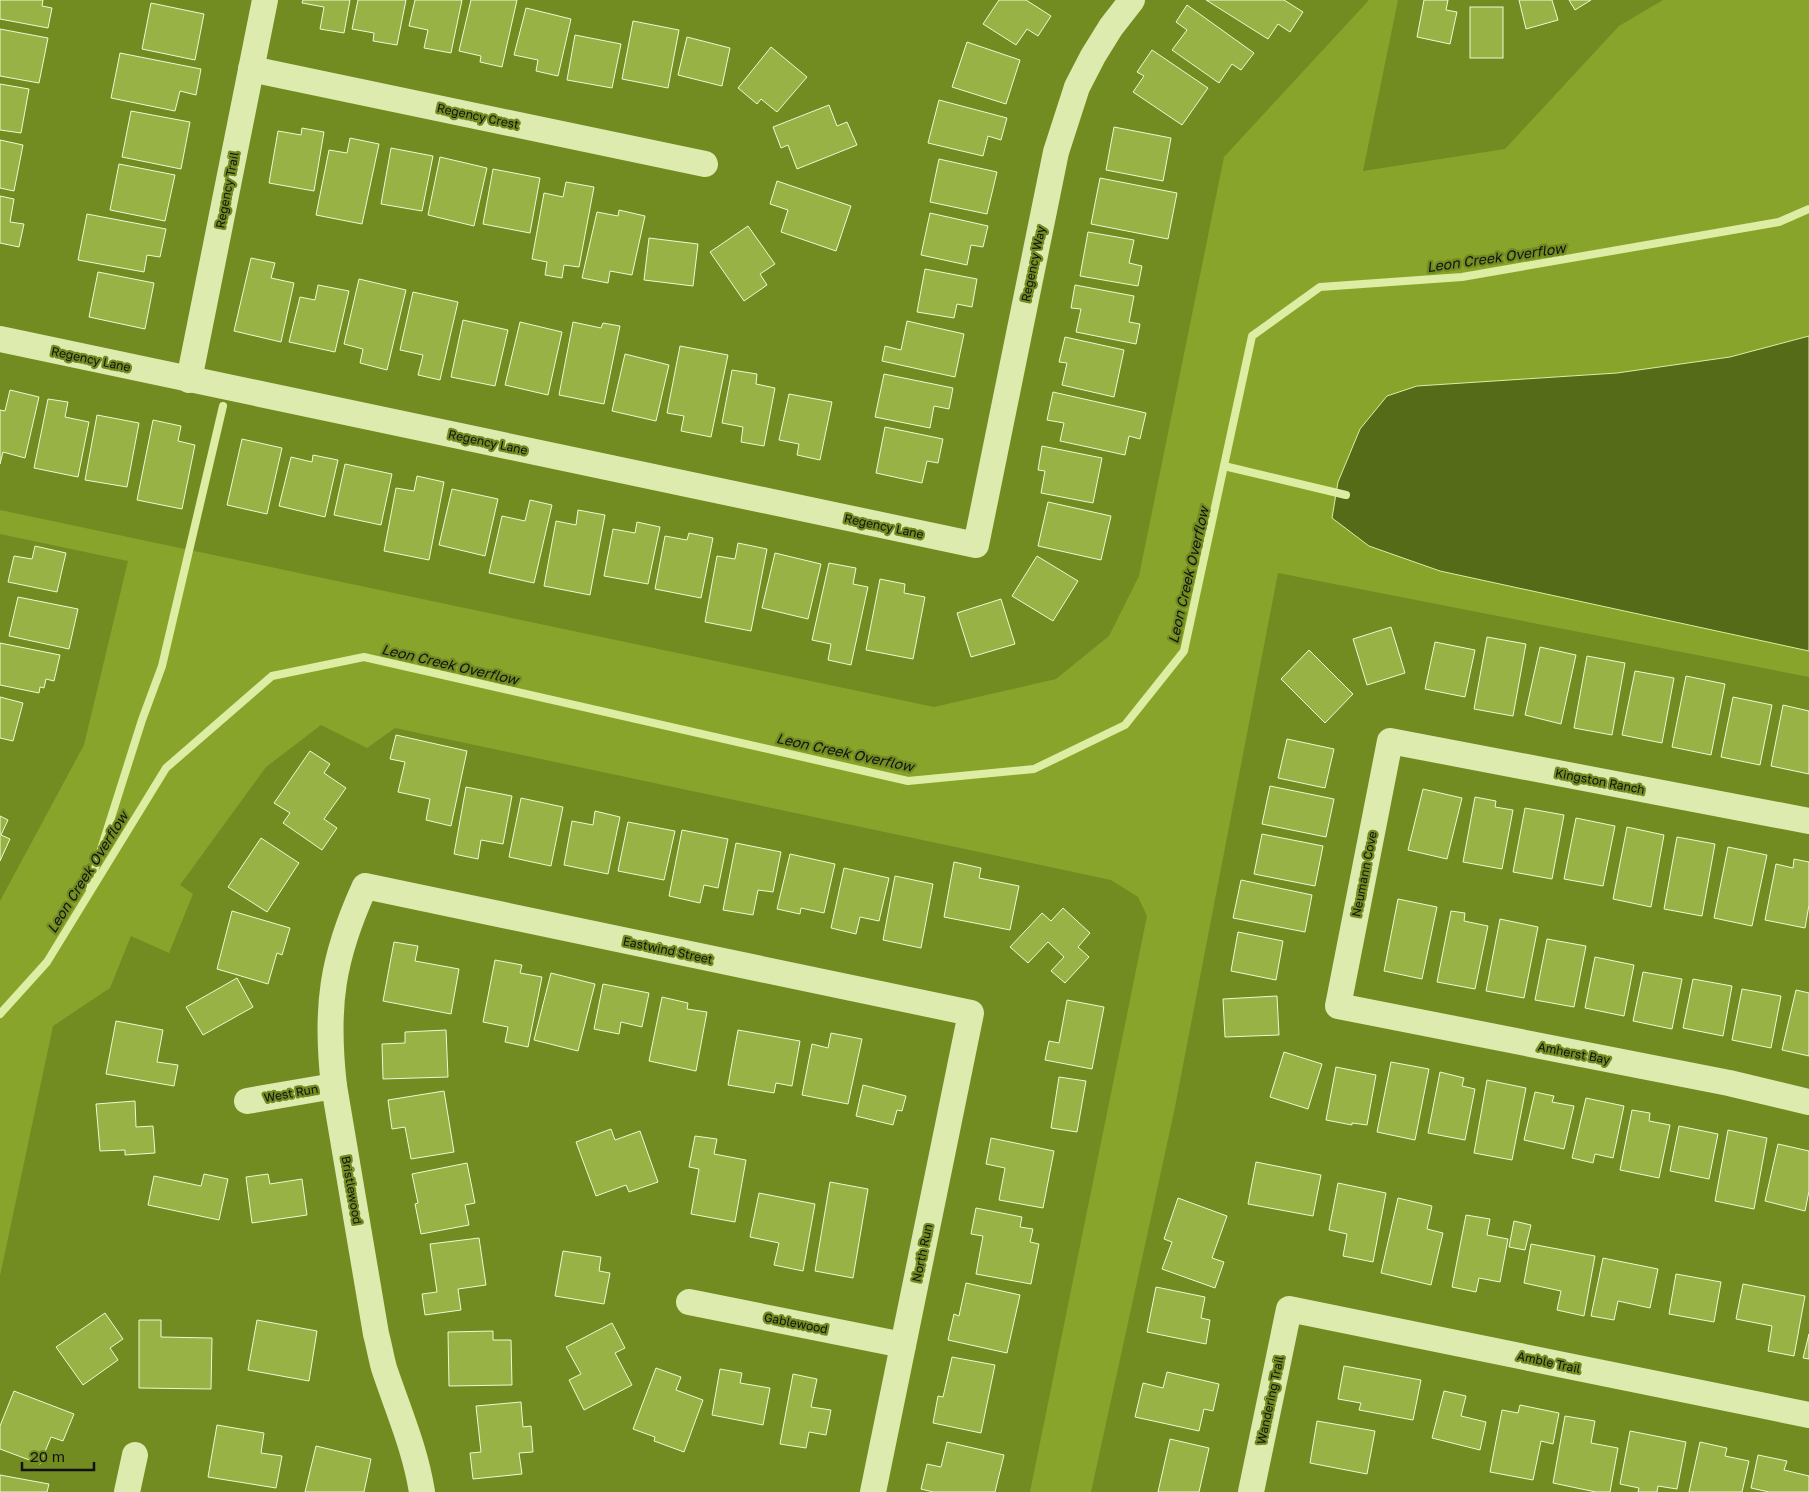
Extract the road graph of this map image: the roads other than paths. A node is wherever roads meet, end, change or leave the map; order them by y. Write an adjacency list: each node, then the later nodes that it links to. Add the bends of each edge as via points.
1 (265, 0): 3 (street, Regency Trail)
2 (1132, 0): 7 (street, Regency Way, via 1111,27 1077,87 1056,152)
3 (251, 69): 4 (street, Regency Crest); 6 (street, Regency Trail)
4 (705, 164)
5 (0, 340): 6 (street, Regency Lane)
6 (189, 380): 7 (street, Regency Lane)
7 (976, 545)
8 (1390, 741): 9 (street, Kingston Ranch); 11 (street, Neumann Cove)
9 (1809, 821)
10 (364, 886): 12 (street, Eastwind Street); 13 (street, Bristlewood, via 340,950 333,982 330,1049)
11 (1338, 1006): 15 (street, Amherst Bay, via 1729,1083)
12 (970, 1013): 18 (street, North Run)
13 (334, 1086): 14 (street, West Run); 22 (street, Bristlewood, via 376,1334 410,1438)
14 (247, 1101)
15 (1809, 1102)
16 (689, 1302): 18 (street, Gablewood)
17 (1289, 1309): 19 (street, Amble Trail); 24 (street, Wandering Trail)
18 (903, 1345): 23 (street, North Run)
19 (1809, 1415)
20 (135, 1455): 21 (street)
21 (127, 1492)
22 (422, 1492)
23 (873, 1492)
24 (1251, 1492)

